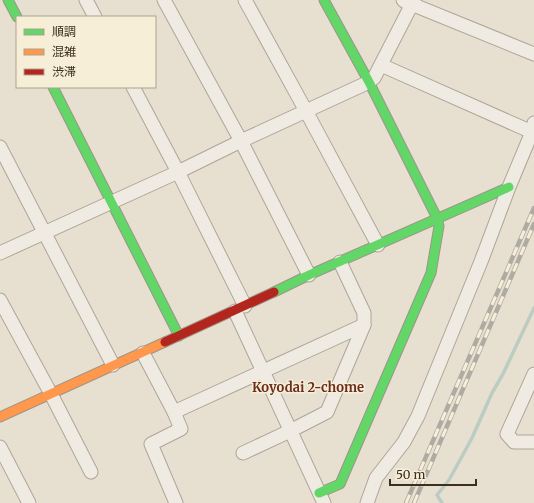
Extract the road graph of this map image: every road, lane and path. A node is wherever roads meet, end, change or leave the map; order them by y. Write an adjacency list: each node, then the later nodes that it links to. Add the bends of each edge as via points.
1 (8, 0): 7 (street)
2 (86, 0): 8 (street)
3 (164, 0): 16 (street)
4 (245, 0): 14 (street)
5 (324, 0): 11 (street)
6 (410, 1): 9 (street); 10 (street)
7 (16, 16)
8 (94, 16)
9 (534, 54)
10 (381, 65): 11 (street); 15 (street)
11 (369, 82): 14 (street); 21 (street)
12 (54, 88): 20 (street)
13 (133, 88): 18 (street)
14 (306, 111): 16 (street); 23 (street)
15 (533, 128): 19 (street)
16 (241, 141): 18 (street); 26 (street)
17 (0, 147): 22 (street)
18 (178, 172): 20 (street); 28 (street)
19 (509, 187): 21 (street); 46 (street, via 418,416 404,442 376,478)
20 (111, 202): 22 (street); 30 (street)
21 (437, 218): 23 (street); 43 (street, via 439,226 431,273 340,484)
22 (44, 232): 24 (street); 32 (street)
23 (378, 245): 25 (street)
24 (0, 253)
25 (340, 262): 26 (street); 29 (street, via 364,312)
26 (309, 275): 28 (street)
27 (0, 300): 35 (street)
28 (240, 308): 30 (street); 33 (street)
29 (364, 325): 33 (street); 38 (street, via 327,412)
30 (179, 336): 31 (street)
31 (143, 353): 32 (street); 36 (street)
32 (113, 365): 35 (street)
33 (263, 371): 36 (street); 38 (street)
34 (534, 374): 39 (street, via 507,434 514,442)
35 (51, 394): 37 (street); 42 (street)
36 (174, 412): 45 (street, via 181,429 151,444)
37 (0, 417)
38 (290, 431): 41 (street); 43 (street)
39 (534, 442)
40 (0, 447): 44 (street)
41 (243, 453)
42 (91, 472)
43 (321, 498)
44 (29, 503)
45 (176, 503)
46 (367, 503)

